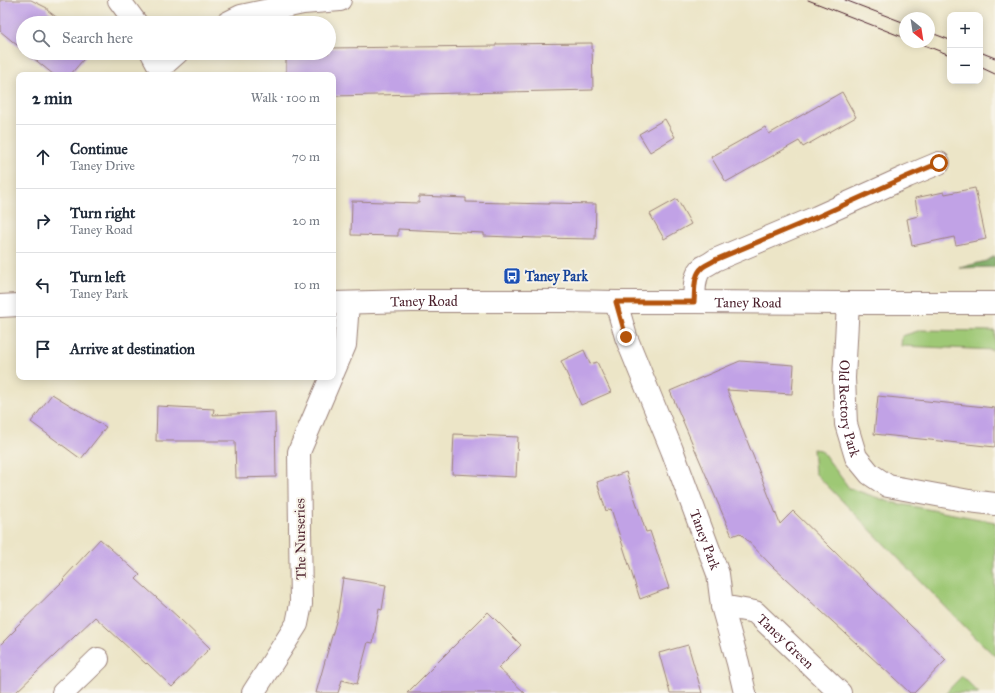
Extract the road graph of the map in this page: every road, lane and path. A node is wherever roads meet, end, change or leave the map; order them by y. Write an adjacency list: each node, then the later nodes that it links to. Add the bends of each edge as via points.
1 (119, 0): 3 (street)
2 (340, 0): 4 (street, via 303,3)
3 (131, 16)
4 (241, 16)
5 (939, 163): 7 (street, via 715,260 696,276)
6 (616, 302): 7 (street, Taney Road); 8 (street, Taney Road, via 565,300); 16 (street, Taney Park, via 626,337 718,574)
7 (694, 302): 9 (street, Taney Road)
8 (341, 303): 13 (street, via 345,345)
9 (848, 303): 10 (street, Taney Road); 15 (street, Old Rectory Park, via 844,378 846,424 856,457 870,474 888,486)
10 (995, 303)
11 (16, 305): 12 (street)
12 (0, 306)
13 (336, 366)
14 (330, 380): 19 (street, The Nurseries, via 299,452 301,604 297,624)
15 (995, 504)
16 (722, 606): 20 (street, Taney Park); 21 (street, Taney Green, via 755,612)
17 (98, 659): 18 (street)
18 (62, 693)
19 (253, 693)
20 (744, 693)
21 (840, 693)

